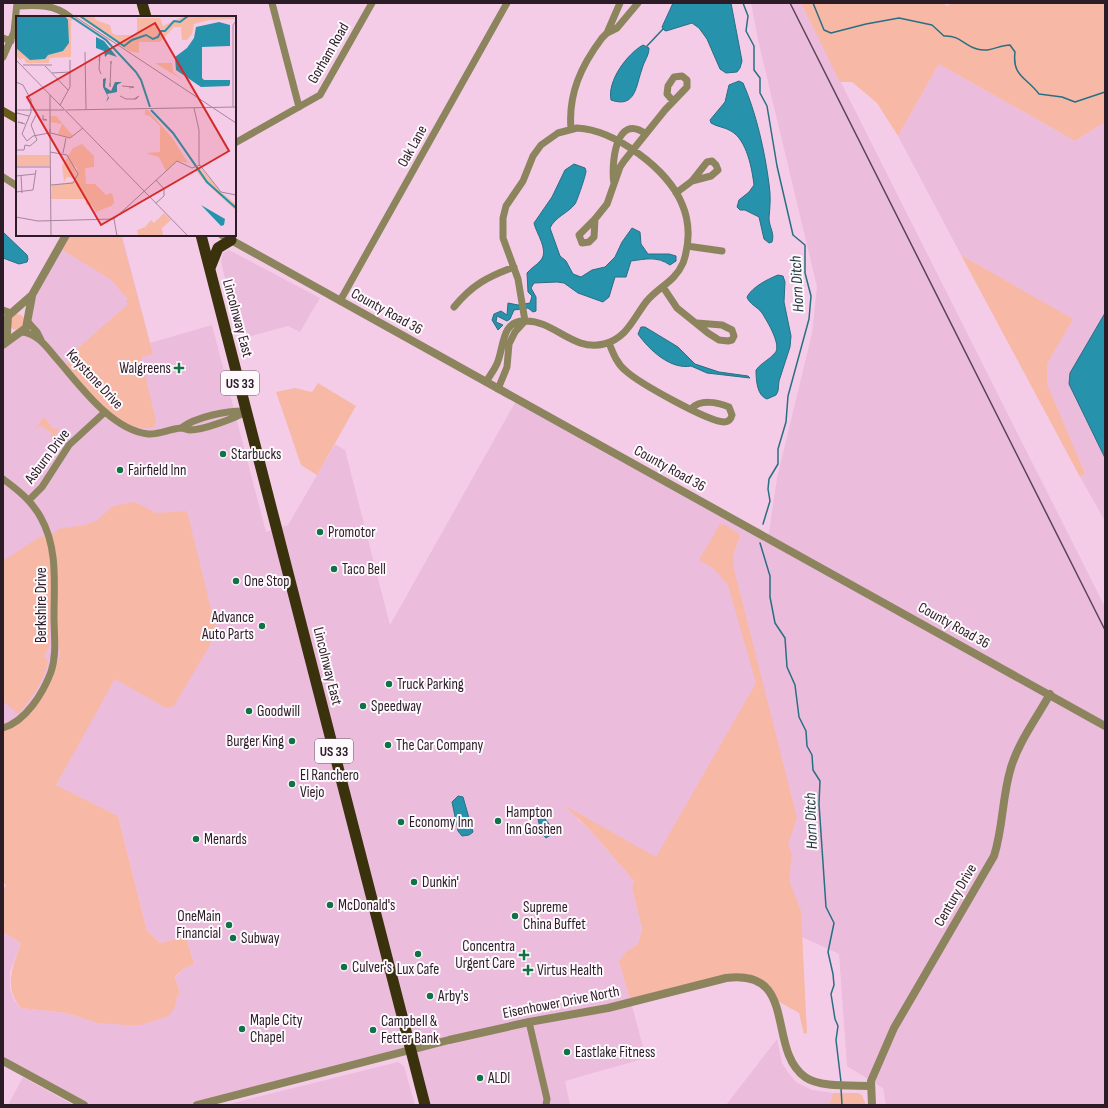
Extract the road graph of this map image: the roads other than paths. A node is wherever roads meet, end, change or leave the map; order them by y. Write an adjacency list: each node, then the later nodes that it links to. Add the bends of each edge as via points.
1 (142, 3): 10 (highway)
2 (272, 3): 17 (street)
3 (372, 3): 17 (street, Gorham Road, via 322,92)
4 (507, 3): 40 (street, Oak Lane)
5 (620, 3): 12 (street)
6 (638, 3): 12 (street, via 617,28)
7 (17, 5): 8 (street); 9 (street, via 45,6 58,9)
8 (16, 16)
9 (68, 16)
10 (146, 16)
11 (16, 22): 14 (street)
12 (607, 33): 20 (street, via 594,50 573,90 570,108)
13 (3, 38): 14 (street)
14 (11, 41): 15 (street)
15 (3, 57)
16 (673, 101): 21 (street)
17 (299, 107): 23 (street, Gorham Road)
18 (3, 112): 19 (main road)
19 (16, 118)
20 (571, 129): 22 (street, via 590,130); 36 (street, via 552,136 541,145 533,156 523,181 506,206 502,230)
21 (646, 134): 22 (street, via 629,129); 24 (street)
22 (618, 141): 24 (street); 27 (street, via 612,171)
23 (236, 142)
24 (634, 151): 27 (street, via 620,167); 29 (street, via 657,171)
25 (3, 177): 28 (street)
26 (692, 181): 29 (street)
27 (614, 184): 30 (street, via 610,197)
28 (16, 185)
29 (676, 193): 34 (street, via 688,224)
30 (595, 219)
31 (65, 236): 39 (street)
32 (202, 236): 37 (highway, Lincolnway East / US 33)
33 (226, 238): 37 (highway, via 218,248); 40 (street, County Road 36)
34 (687, 246): 35 (street); 38 (street, via 680,270)
35 (722, 251)
36 (514, 267): 41 (street, via 476,284); 45 (street)
37 (210, 268): 55 (highway, Lincolnway East / US 33)
38 (663, 287): 47 (street, via 677,308); 50 (street, via 645,303 626,332)
39 (32, 295): 43 (street); 44 (street)
40 (340, 301): 52 (street, County Road 36)
41 (454, 307)
42 (3, 310): 43 (street)
43 (12, 312): 44 (street, via 20,312); 46 (street)
44 (27, 320): 48 (street, via 26,328); 49 (street, Keystone Drive)
45 (525, 320): 50 (street, via 541,322 581,344); 52 (street, via 516,322 506,332 501,342 498,360); 53 (street, via 509,344 507,367)
46 (5, 322): 48 (street, via 11,331); 51 (street)
47 (697, 322): 47 (street, via 719,340 728,342 734,336 732,330 722,325)
48 (20, 332): 49 (street, Keystone Drive, via 27,332); 51 (street)
49 (41, 340): 56 (street, Keystone Drive)
50 (608, 342): 54 (street, via 615,359 625,371)
51 (3, 345)
52 (486, 382): 53 (street, County Road 36)
53 (498, 389): 59 (street, County Road 36)
54 (691, 410): 54 (street, via 725,422 732,415 729,407 709,402 699,403)
55 (247, 411): 56 (street, Keystone Drive, via 236,418 190,430 181,428 148,434 121,424); 63 (highway, Lincolnway East / US 33)
56 (105, 412): 58 (street, Asburn Drive, via 69,445 42,487)
57 (3, 479): 58 (street, Berkshire Drive)
58 (28, 500): 61 (street, Berkshire Drive, via 41,518 54,562 54,656 50,672 31,707 14,724)
59 (1050, 694): 60 (street, County Road 36); 65 (street, Century Drive, via 1010,769 1000,837 994,856 894,1028)
60 (1105, 726)
61 (3, 728)
62 (529, 1022): 63 (street, Eisenhower Drive North); 65 (street, Eisenhower Drive North, via 608,1008 742,976 756,980 766,987 774,999 790,1056 795,1067 806,1077 827,1084); 69 (street, via 547,1099)
63 (411, 1050): 67 (street, Eisenhower Drive North); 68 (highway, Lincolnway East / US 33)
64 (3, 1061): 66 (street)
65 (871, 1086): 70 (street, Century Drive)
66 (84, 1105)
67 (197, 1105)
68 (425, 1105)
69 (546, 1105)
70 (872, 1105)

